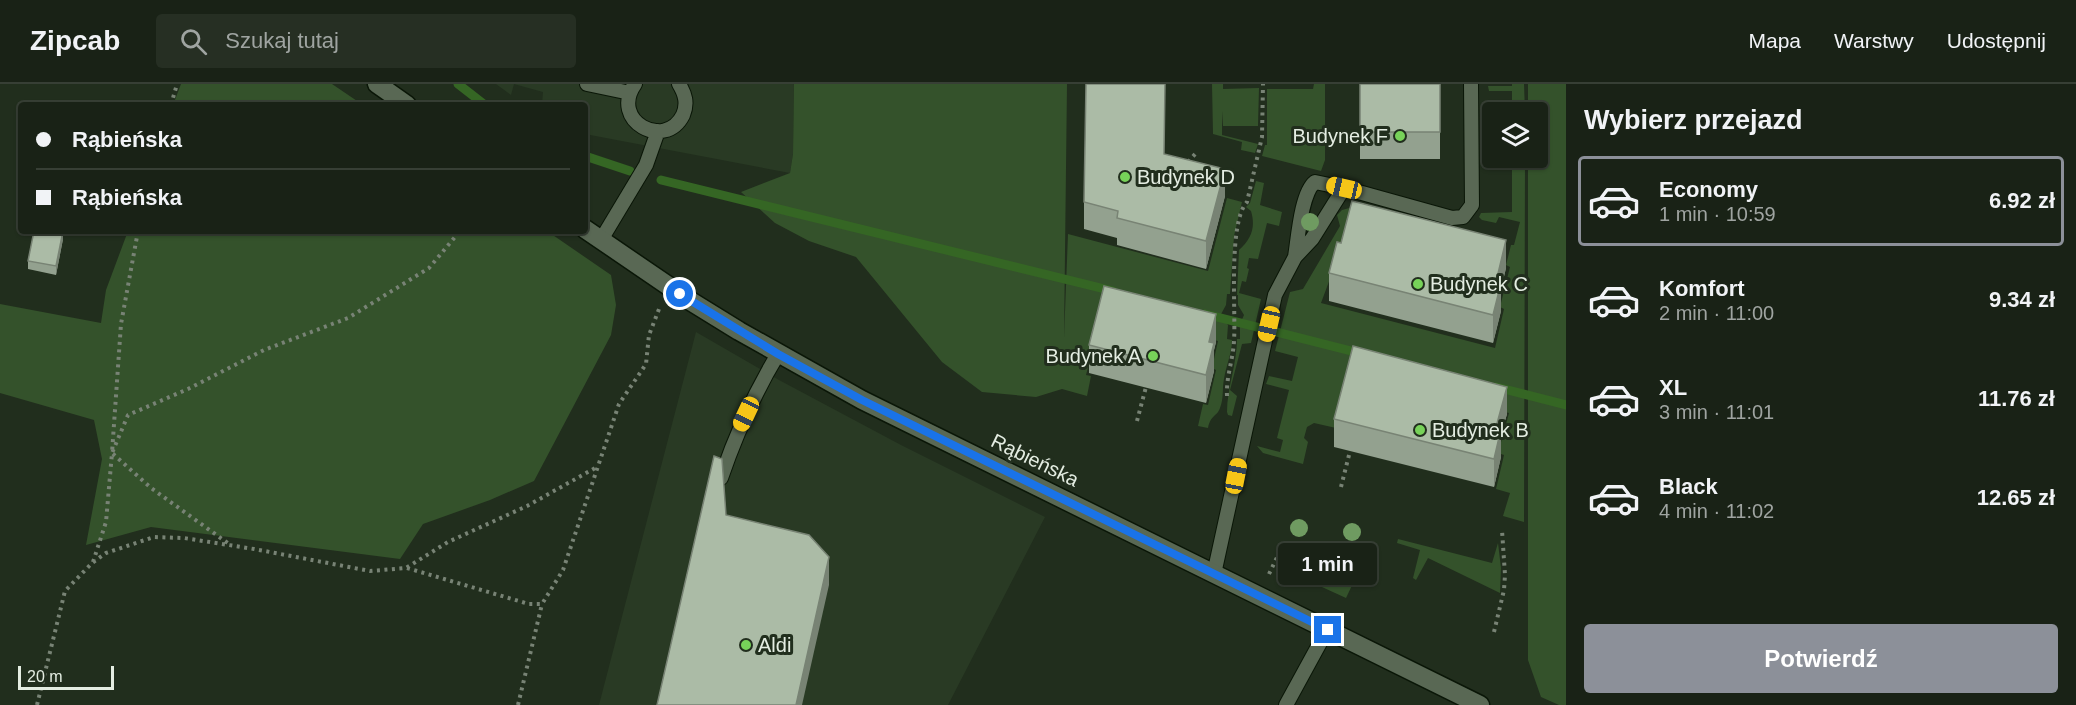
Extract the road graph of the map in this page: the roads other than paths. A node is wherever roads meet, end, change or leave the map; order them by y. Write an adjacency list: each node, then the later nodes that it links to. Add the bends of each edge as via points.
1 (377, 84): 6 (street)
2 (587, 84): 5 (lane)
3 (679, 84): 7 (lane, via 686,102 680,120)
4 (1471, 84): 8 (lane, via 1472,205 1463,216 1452,218)
5 (632, 88): 7 (lane, via 628,108 632,117 645,129)
6 (403, 102)
7 (658, 131): 10 (lane, via 646,165)
8 (1344, 188): 11 (lane, via 1312,239); 11 (lane, via 1315,182 1311,186)
9 (588, 231): 10 (street, Rąbieńska)
10 (601, 240): 12 (street, Rąbieńska)
11 (1295, 257): 14 (lane, via 1275,295)
12 (778, 354): 13 (lane, via 735,436); 14 (street, Rąbieńska, via 862,400)
13 (721, 478)
14 (1214, 574): 15 (street, Rąbieńska)
15 (1328, 630): 16 (lane); 17 (street, Rąbieńska)
16 (1286, 705)
17 (1480, 705)

